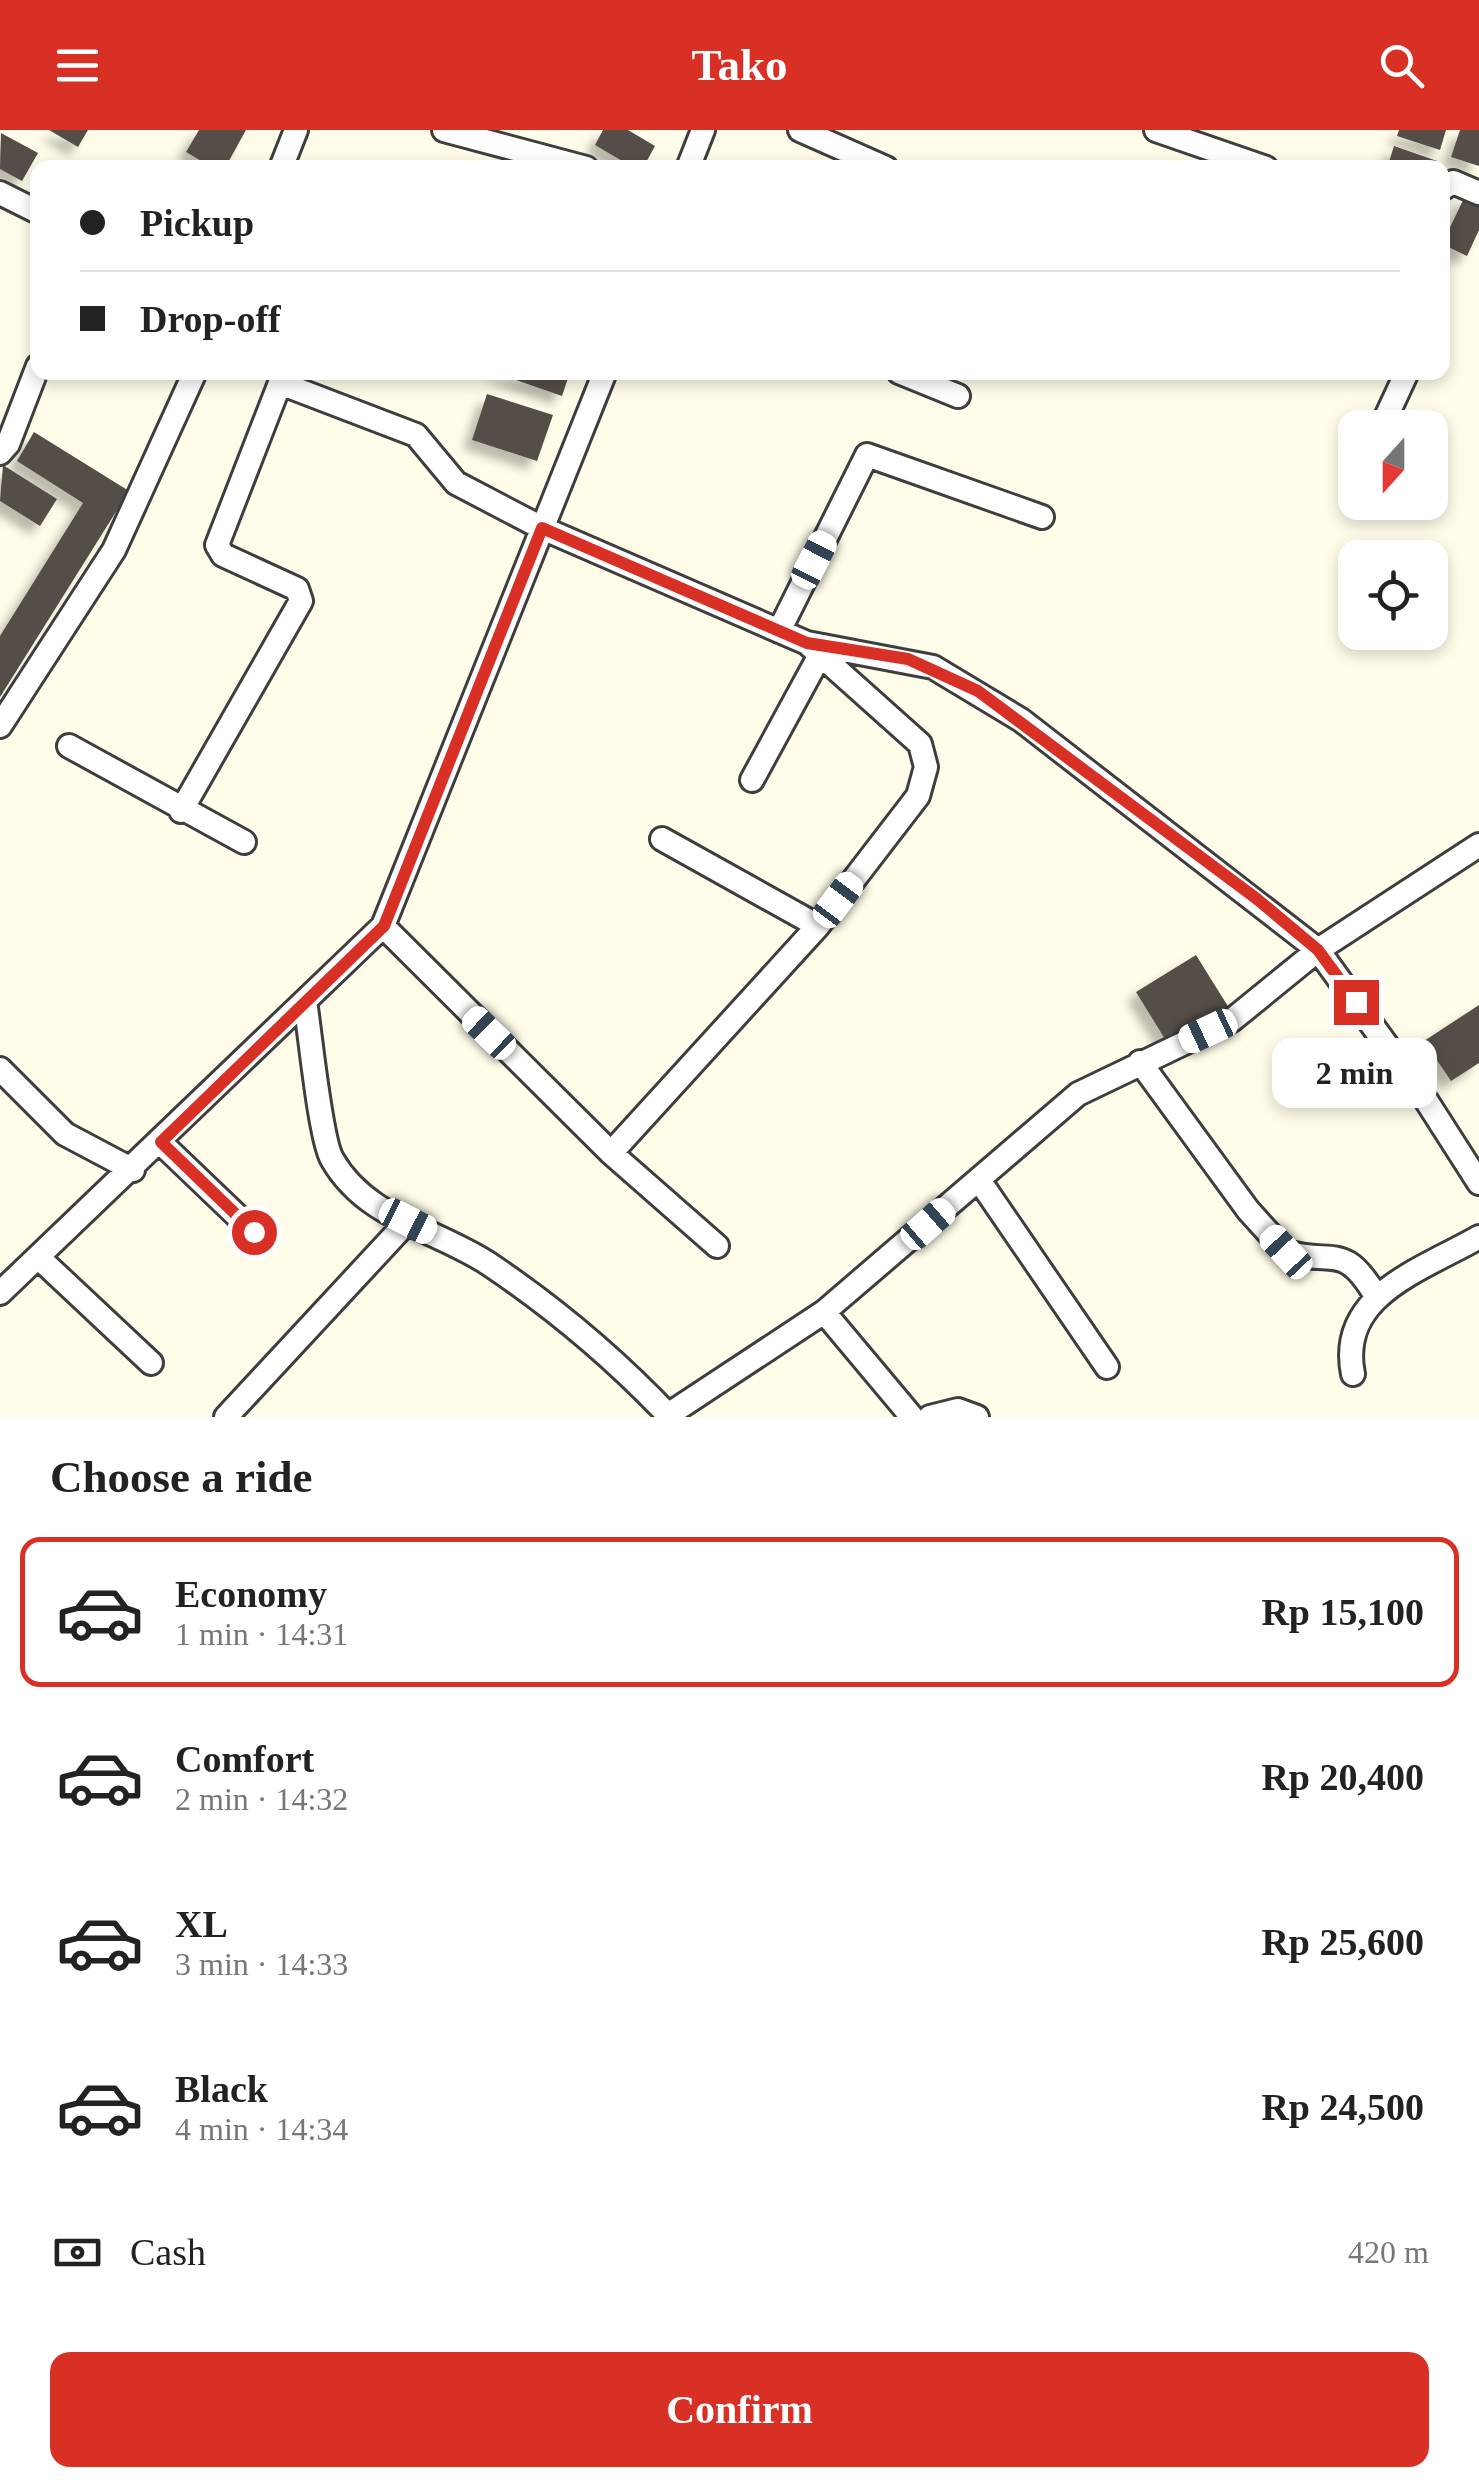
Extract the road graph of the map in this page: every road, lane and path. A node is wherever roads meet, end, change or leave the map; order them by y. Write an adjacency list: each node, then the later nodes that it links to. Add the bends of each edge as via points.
1 (296, 130): 6 (street)
2 (444, 130): 7 (street)
3 (704, 130): 8 (street)
4 (800, 130): 9 (street)
5 (1156, 130): 10 (street)
6 (283, 160)
7 (556, 160)
8 (691, 160)
9 (868, 160)
10 (1243, 160)
11 (1450, 184): 13 (street)
12 (0, 193): 14 (street)
13 (1479, 193)
14 (30, 208)
15 (33, 380): 22 (street)
16 (191, 380): 27 (street, via 114,550)
17 (602, 380): 24 (street)
18 (918, 380): 20 (street)
19 (1403, 380): 21 (street)
20 (958, 396)
21 (1389, 410)
22 (0, 453)
23 (1042, 516): 25 (street, via 867,454)
24 (542, 528): 25 (street); 30 (street, via 456,483 416,436 280,383 218,546 223,556 297,589 301,601); 34 (street)
25 (779, 631): 26 (street)
26 (813, 649): 29 (street); 35 (street, via 920,744 926,767 918,796); 36 (street, via 908,659 978,691)
27 (0, 726)
28 (69, 746): 30 (street)
29 (752, 780)
30 (182, 811): 32 (street)
31 (662, 839): 35 (street)
32 (244, 842)
33 (1476, 851): 36 (street)
34 (384, 926): 37 (street); 41 (street)
35 (818, 926): 41 (street)
36 (1318, 950): 38 (street, via 1232,1020); 44 (street)
37 (305, 1001): 40 (street); 45 (street, via 330,1156 363,1200)
38 (1140, 1062): 43 (street, via 1078,1094); 51 (street, via 1286,1252 1350,1263)
39 (0, 1069): 42 (street, via 64,1134)
40 (161, 1142): 42 (street); 46 (street)
41 (612, 1153): 48 (street)
42 (133, 1170): 49 (street)
43 (979, 1180): 52 (street); 54 (street)
44 (1479, 1183)
45 (408, 1221): 56 (street, via 512,1280); 57 (street)
46 (254, 1232)
47 (1479, 1238): 51 (street)
48 (717, 1246)
49 (38, 1257): 50 (street); 53 (street)
50 (0, 1293)
51 (1376, 1296): 55 (street, via 1350,1334)
52 (824, 1312): 56 (street); 58 (street)
53 (151, 1363)
54 (1107, 1367)
55 (1353, 1374)
56 (668, 1416)
57 (226, 1417)
58 (912, 1417)
59 (930, 1417): 60 (street, via 958,1410)
60 (977, 1417)

